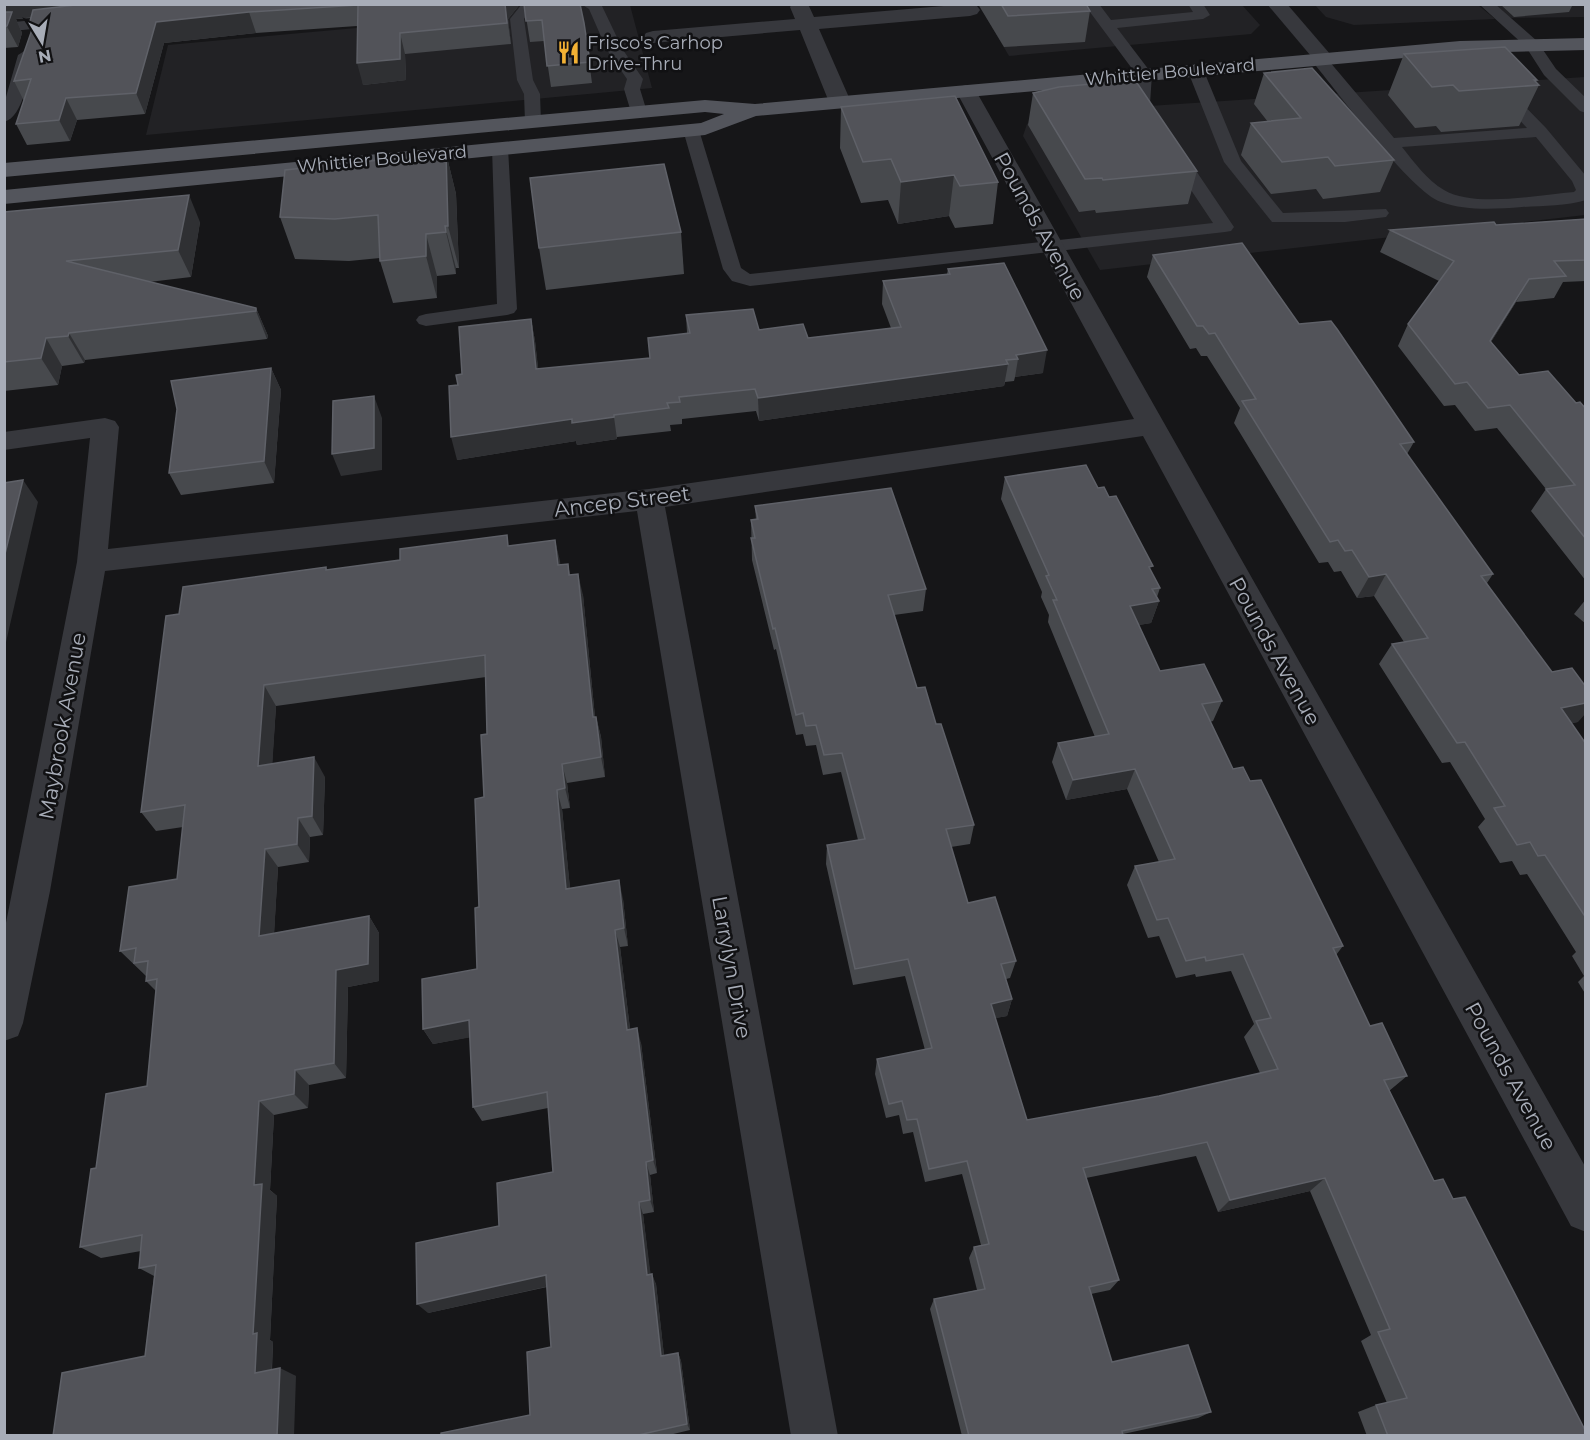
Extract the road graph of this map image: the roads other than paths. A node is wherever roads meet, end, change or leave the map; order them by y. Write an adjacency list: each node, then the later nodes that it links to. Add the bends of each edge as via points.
1 (537, 4): 29 (lane, via 524,9 517,19 525,80 532,94)
2 (588, 4): 27 (lane, via 595,6 615,50 635,79 632,89)
3 (799, 4): 10 (street)
4 (1091, 4): 11 (lane)
5 (1195, 4): 11 (lane, via 1203,15)
6 (1276, 4): 18 (street)
7 (1486, 4): 15 (lane)
8 (970, 10): 10 (street)
9 (77, 20): 12 (lane)
10 (807, 24): 14 (street); 24 (street)
11 (1107, 25): 21 (lane)
12 (34, 26): 13 (lane); 28 (lane, via 11,110)
13 (4, 28)
14 (653, 37)
15 (1532, 44): 16 (main road, Whittier Boulevard); 17 (main road, Whittier Boulevard); 25 (lane, via 1550,72)
16 (1586, 44)
17 (1460, 47): 18 (main road, Whittier Boulevard); 19 (lane)
18 (1321, 58): 20 (main road, Whittier Boulevard); 32 (lane)
19 (1476, 64)
20 (1195, 69): 21 (main road, Whittier Boulevard); 36 (lane, via 1233,162 1278,218)
21 (1144, 74): 23 (main road, Whittier Boulevard); 37 (lane, via 1142,104 1225,227)
22 (1492, 81): 31 (lane)
23 (966, 91): 24 (main road, Whittier Boulevard); 37 (street, Pounds Avenue)
24 (840, 102): 26 (main road, Whittier Boulevard)
25 (1586, 108)
26 (756, 110): 27 (main road, Whittier Boulevard, via 705,106); 30 (main road, Whittier Boulevard, via 705,129)
27 (639, 112): 29 (main road, Whittier Boulevard)
28 (4, 117)
29 (533, 122): 34 (main road, Whittier Boulevard)
30 (691, 130): 33 (main road, Whittier Boulevard); 37 (lane, via 732,269 739,277 750,280)
31 (1540, 132): 32 (lane); 32 (lane, via 1580,180 1585,189 1580,197 1471,204 1451,201 1432,192)
32 (1389, 143)
33 (500, 148): 35 (main road, Whittier Boulevard); 38 (lane, via 507,309)
34 (4, 170)
35 (4, 197)
36 (1380, 213)
37 (1052, 248): 39 (street, Pounds Avenue)
38 (426, 320)
39 (1150, 426): 41 (street, Ancep Street); 45 (street, Pounds Avenue)
40 (4, 441): 42 (street, Maybrook Avenue, via 105,427)
41 (649, 499): 42 (street, Ancep Street); 46 (street, Larrylyn Drive)
42 (92, 562): 43 (street, Maybrook Avenue)
43 (18, 893): 44 (street, Maybrook Avenue)
44 (4, 1023)
45 (1586, 1211)
46 (815, 1436)

